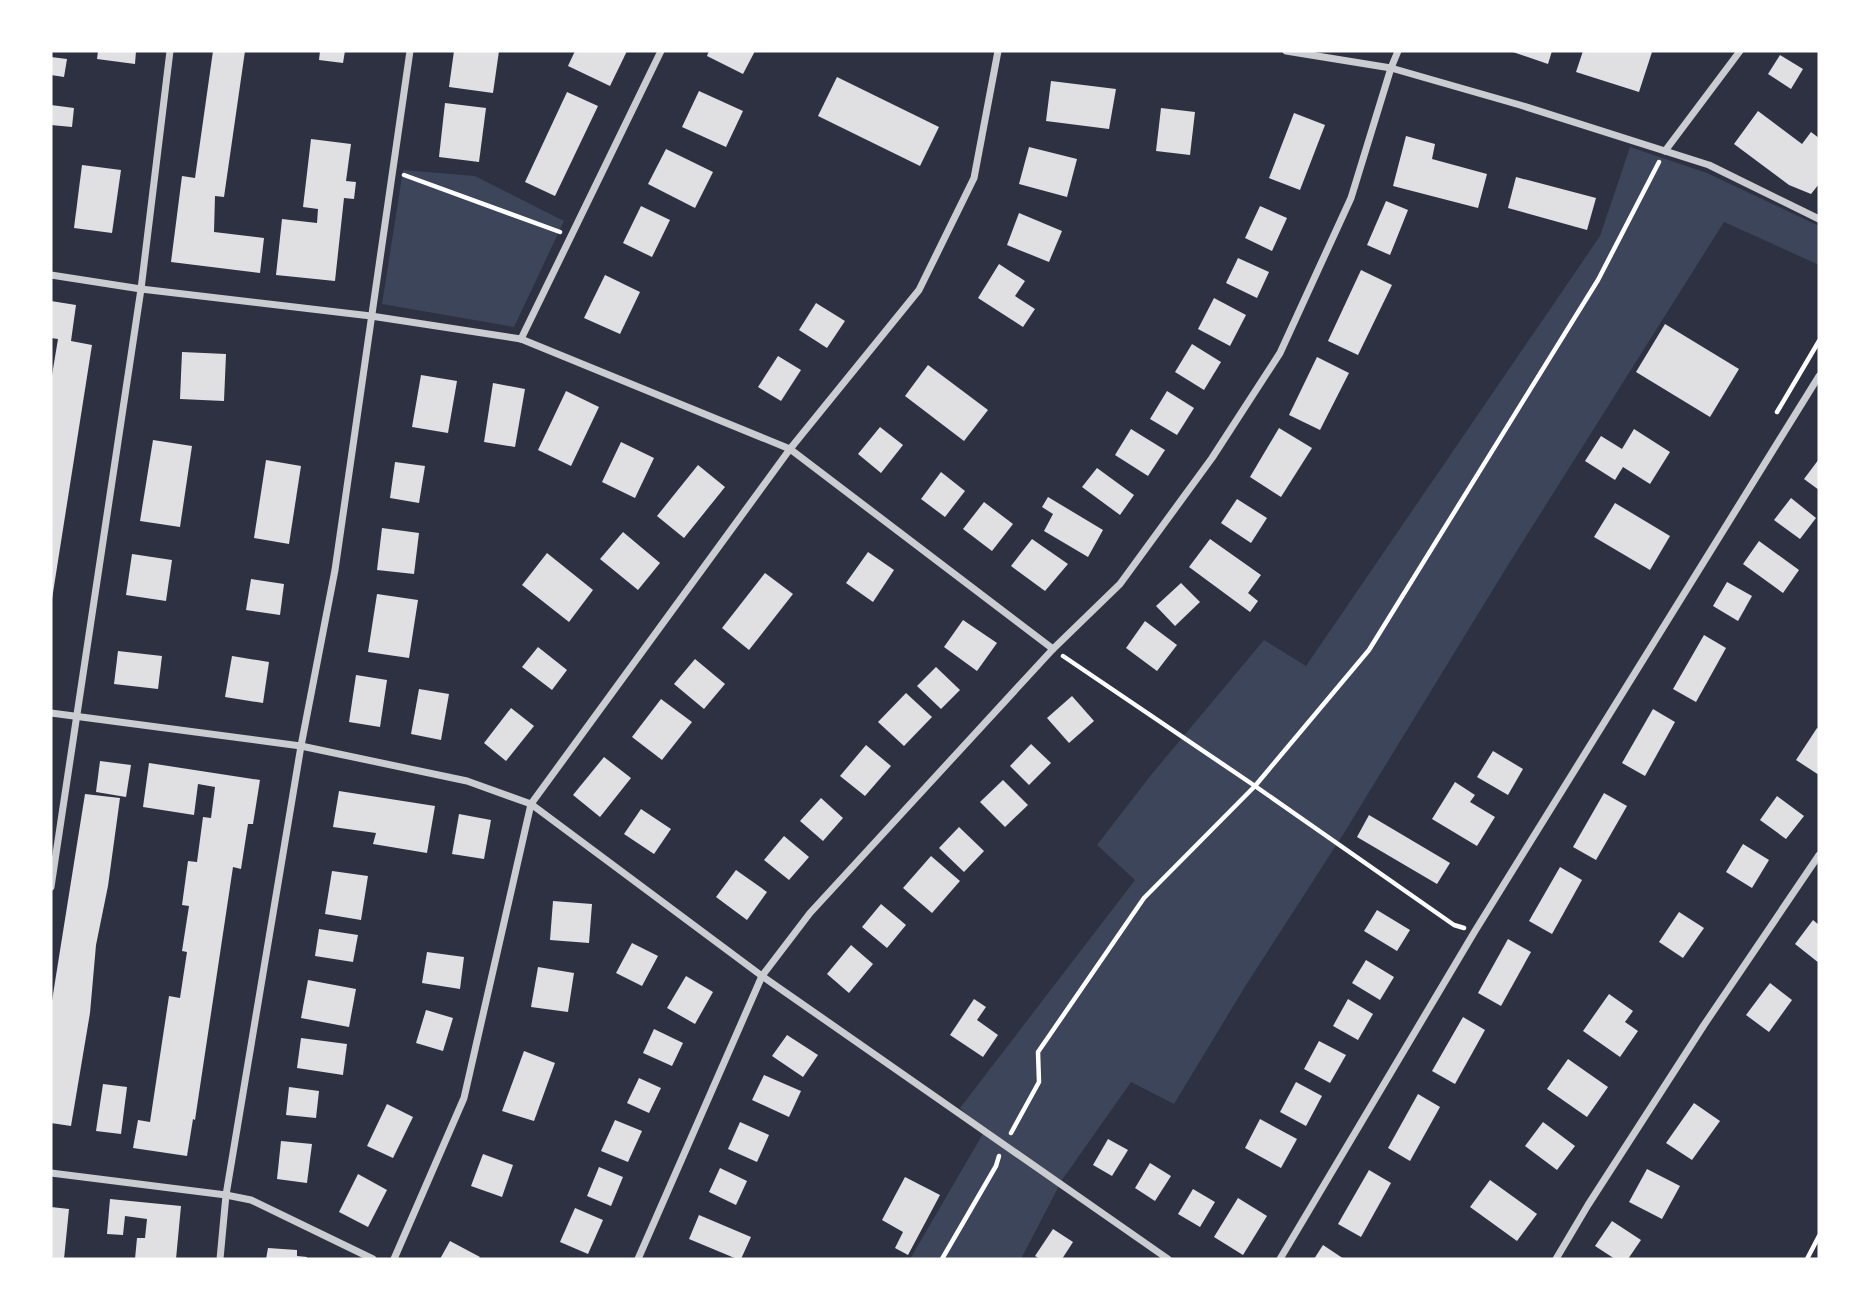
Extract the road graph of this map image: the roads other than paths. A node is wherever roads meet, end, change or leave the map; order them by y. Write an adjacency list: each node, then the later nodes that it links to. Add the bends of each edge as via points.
1 (170, 51): 12 (street)
2 (410, 51): 13 (street)
3 (660, 51): 14 (street)
4 (998, 51): 16 (street, via 974,178 919,290)
5 (1286, 51): 8 (street)
6 (1398, 51): 8 (street)
7 (1740, 51): 9 (street)
8 (1391, 68): 9 (street); 17 (street, via 1351,198 1280,353 1212,458 1120,584)
9 (1665, 151): 10 (street, via 1709,166)
10 (1819, 219)
11 (51, 275): 12 (street)
12 (141, 289): 13 (street); 19 (street)
13 (371, 316): 14 (street); 20 (street, via 335,570)
14 (522, 339): 16 (street)
15 (1819, 376): 32 (street, via 1475,931)
16 (790, 449): 17 (street); 21 (street)
17 (1054, 649): 24 (street, via 810,913)
18 (51, 713): 19 (street)
19 (77, 717): 20 (street); 23 (street)
20 (301, 746): 21 (street, via 467,781); 26 (street)
21 (531, 804): 24 (street); 29 (street, via 464,1098)
22 (1819, 855): 33 (street)
23 (51, 887)
24 (762, 976): 30 (street); 31 (street)
25 (51, 1173): 26 (street)
26 (226, 1195): 27 (street); 28 (street, via 251,1200)
27 (220, 1259)
28 (373, 1259)
29 (394, 1259)
30 (638, 1259)
31 (1168, 1259)
32 (1280, 1259)
33 (1556, 1259)

